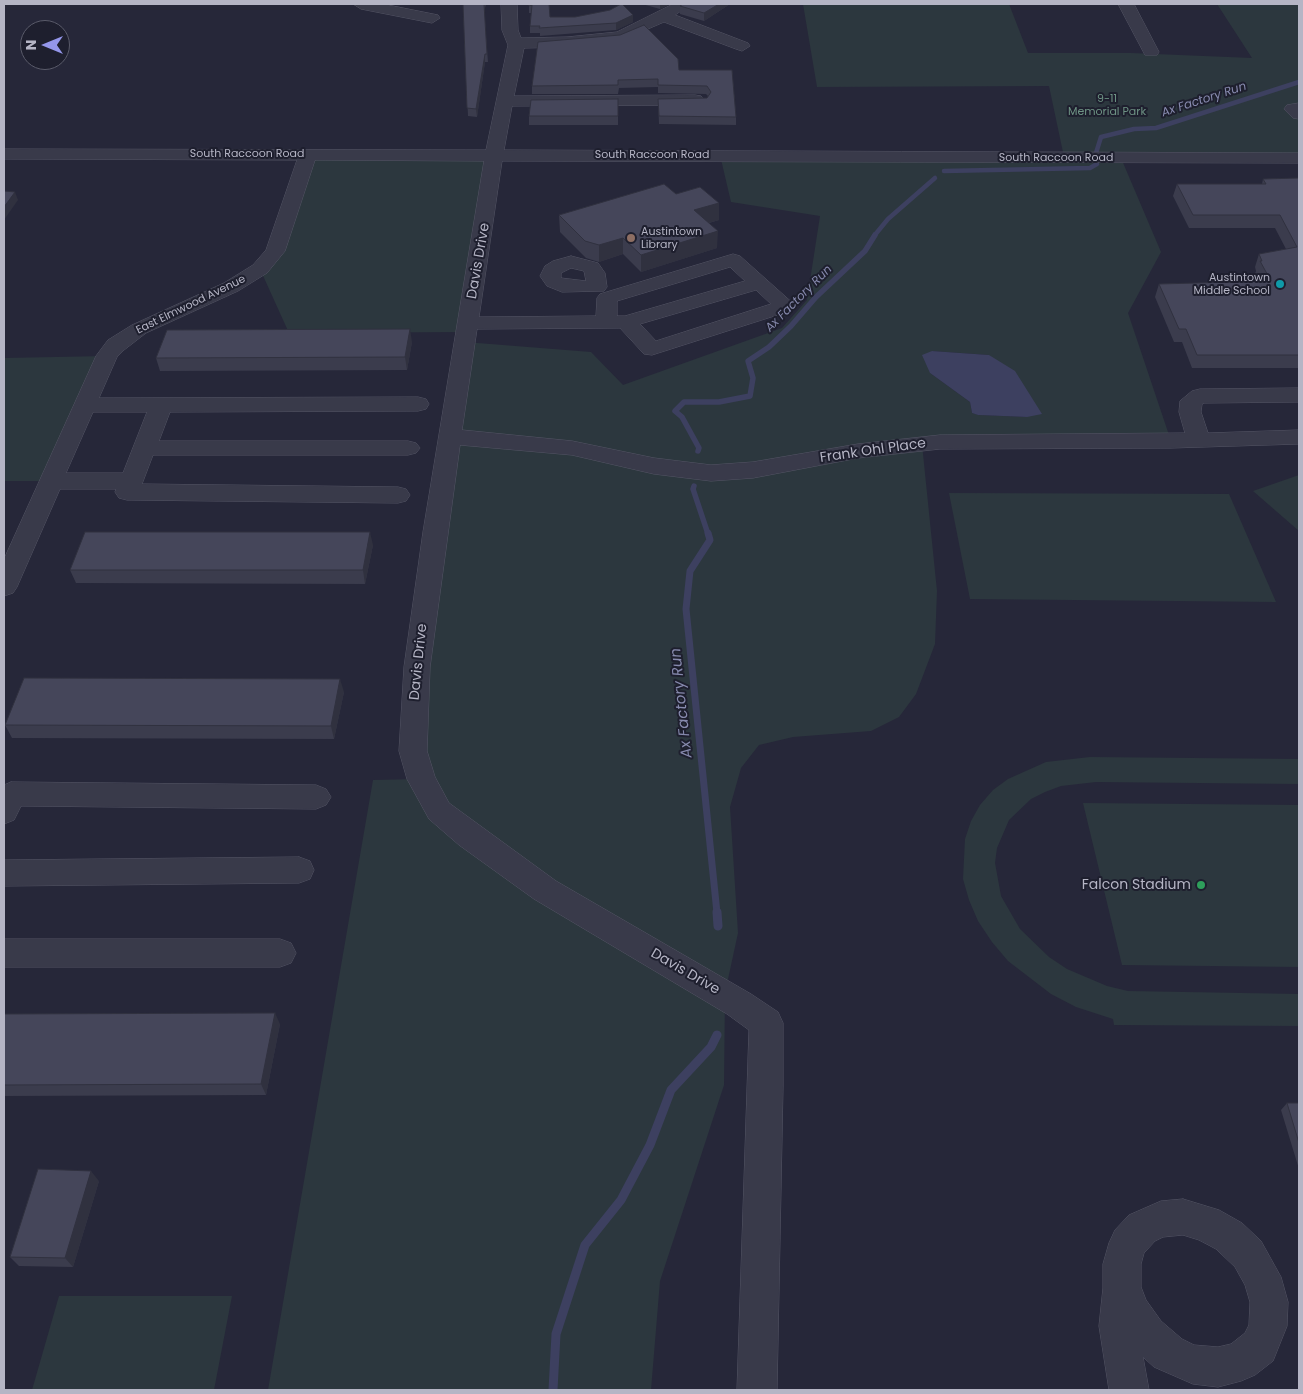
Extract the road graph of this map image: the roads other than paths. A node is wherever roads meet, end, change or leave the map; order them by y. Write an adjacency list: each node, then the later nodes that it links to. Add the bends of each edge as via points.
1 (361, 4): 6 (street)
2 (509, 4): 7 (street, via 510,30)
3 (683, 4): 5 (street)
4 (1126, 4): 9 (street)
5 (663, 16): 7 (street, via 620,36 567,42); 8 (street)
6 (432, 18)
7 (515, 42): 11 (street, Davis Drive)
8 (742, 46)
9 (1151, 52)
10 (700, 100): 11 (street)
11 (504, 101): 16 (street, Davis Drive)
12 (1299, 108): 13 (street, via 1294,109)
13 (1299, 114)
14 (4, 154): 15 (street, South Raccoon Road)
15 (308, 154): 16 (street, South Raccoon Road); 25 (street, East Elmwood Avenue, via 270,258 245,280 124,338 107,356)
16 (495, 155): 17 (street, South Raccoon Road); 20 (street, Davis Drive)
17 (1299, 158)
18 (760, 283): 19 (street); 19 (street, via 733,260 602,293); 19 (street, via 786,306 652,349)
19 (616, 322): 20 (street)
20 (468, 323): 27 (street, Davis Drive)
21 (1299, 376): 23 (street, via 1218,376 1194,386)
22 (1299, 395): 23 (street, via 1218,394 1200,396)
23 (1191, 401): 29 (street, via 1190,412)
24 (418, 404): 26 (street)
25 (85, 405): 26 (street); 32 (street, East Elmwood Avenue)
26 (161, 405): 30 (street)
27 (450, 437): 29 (street, Frank Ohl Place, via 572,448 654,466 711,474 940,442); 43 (street, Davis Drive, via 417,667 413,751 421,779 439,811 546,890 766,1023)
28 (1299, 437): 29 (street, Frank Ohl Place)
29 (1198, 439)
30 (144, 448): 31 (street); 33 (street)
31 (408, 448)
32 (50, 481): 33 (street); 35 (street, East Elmwood Avenue)
33 (131, 481): 34 (street, via 127,492)
34 (398, 495)
35 (4, 587)
36 (316, 797): 37 (street, via 11,794)
37 (4, 812)
38 (299, 870): 39 (street)
39 (4, 873)
40 (4, 953): 41 (street)
41 (280, 953)
42 (1122, 1288): 44 (street, via 1118,1326)
43 (757, 1390)
44 (1129, 1390)

